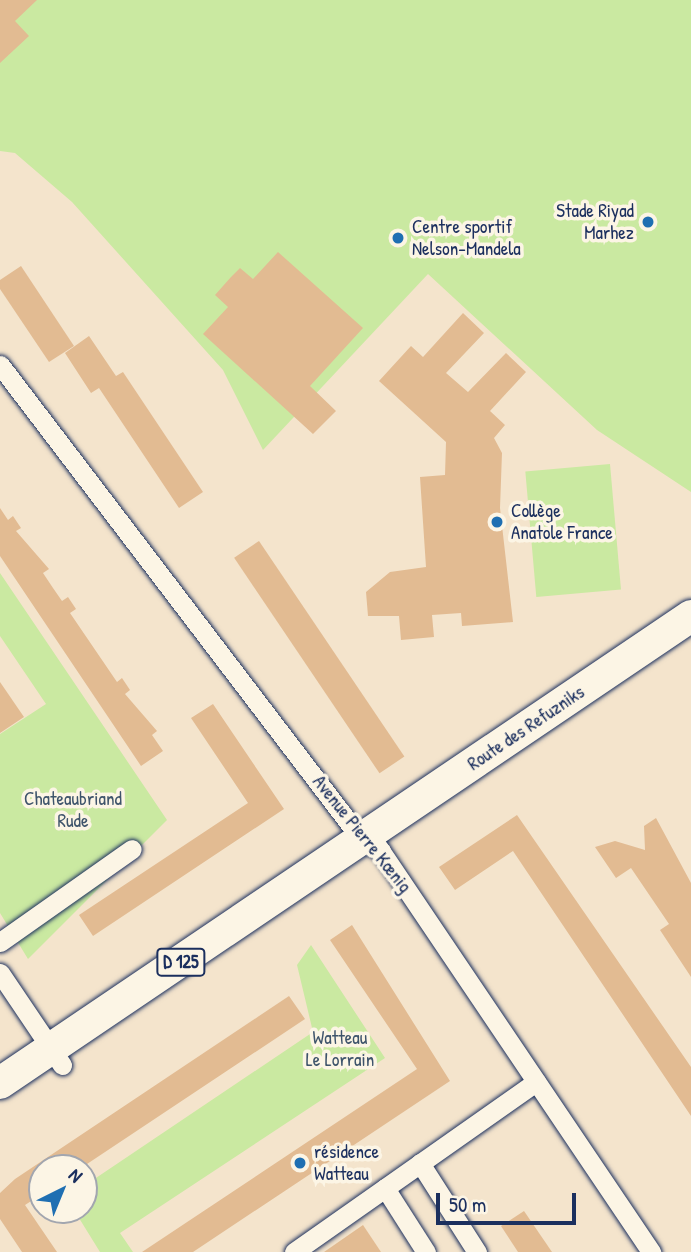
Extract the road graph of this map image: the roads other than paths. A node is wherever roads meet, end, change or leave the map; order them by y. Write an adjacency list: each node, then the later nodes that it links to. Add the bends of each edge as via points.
1 (0, 365): 4 (street, Avenue Pierre Kœnig)
2 (691, 616): 4 (main road, Route des Refuzniks)
3 (691, 640): 4 (main road, Route des Refuzniks / D 125)
4 (372, 846): 8 (main road, D 125); 9 (street, Avenue Pierre Kœnig)
5 (132, 849): 6 (street)
6 (0, 942)
7 (0, 973): 8 (street)
8 (57, 1057): 10 (main road, D 125); 11 (main road, D 125)
9 (536, 1082): 12 (street); 17 (street, Avenue Pierre Kœnig)
10 (0, 1083)
11 (0, 1107)
12 (420, 1163): 13 (street); 16 (street)
13 (385, 1188): 14 (street); 15 (street)
14 (294, 1252)
15 (426, 1252)
16 (477, 1252)
17 (651, 1252)

